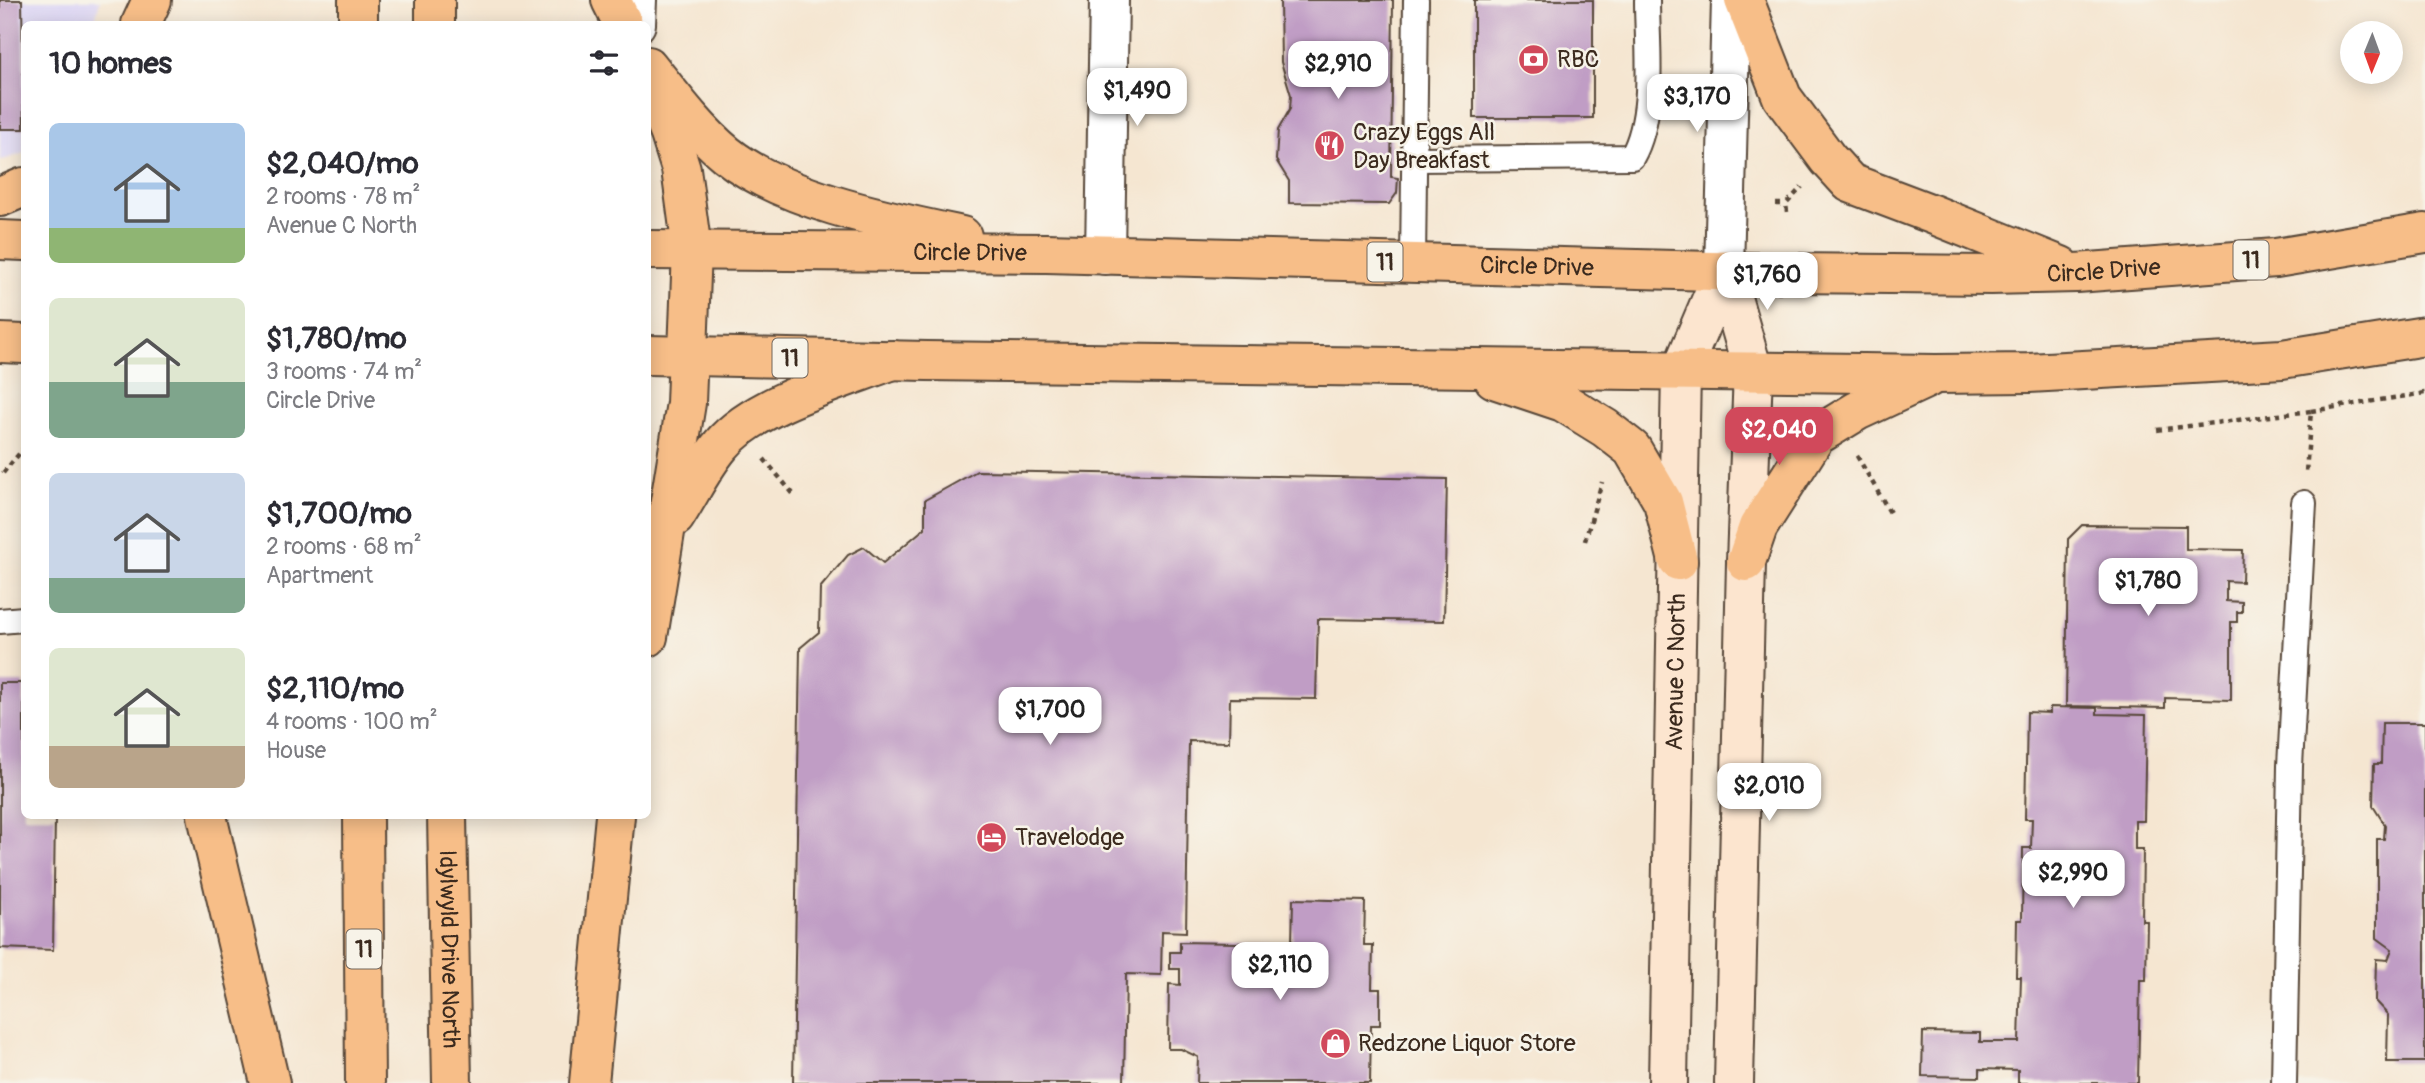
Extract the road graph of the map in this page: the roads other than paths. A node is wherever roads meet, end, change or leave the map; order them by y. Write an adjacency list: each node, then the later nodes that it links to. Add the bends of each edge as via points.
1 (152, 0): 12 (highway)
2 (160, 0): 13 (highway)
3 (358, 0): 14 (highway)
4 (435, 0): 15 (highway)
5 (611, 0): 16 (highway)
6 (637, 0): 17 (street)
7 (1109, 0): 29 (street)
8 (1416, 0): 20 (lane)
9 (1647, 0): 20 (lane, via 1647,105 1641,141 1632,157)
10 (1731, 0): 31 (street, Avenue C North)
11 (1744, 0): 32 (highway, via 1782,97 1850,184)
12 (142, 21)
13 (155, 21)
14 (358, 21)
15 (435, 21)
16 (621, 21)
17 (636, 21)
18 (651, 70): 28 (highway, via 727,154 798,194 904,224)
19 (651, 86): 27 (highway, via 681,169)
20 (1414, 159): 30 (lane)
21 (21, 188): 22 (highway)
22 (0, 197)
23 (2425, 233): 32 (highway, Circle Drive / 11, via 2276,258)
24 (0, 240): 25 (highway)
25 (21, 241)
26 (651, 250): 27 (highway, Circle Drive)
27 (692, 250): 28 (highway, Circle Drive / 11); 37 (highway)
28 (1046, 253): 29 (highway, Circle Drive / 11)
29 (1105, 255): 30 (highway, Circle Drive / 11)
30 (1413, 262): 31 (highway, Circle Drive / 11)
31 (1724, 270): 32 (highway, Circle Drive / 11); 40 (main road, Avenue C North); 41 (main road, Avenue C North)
32 (2076, 272)
33 (2425, 335): 42 (highway, 11, via 2282,359)
34 (0, 343): 35 (highway)
35 (21, 344)
36 (651, 355): 37 (highway)
37 (687, 355): 38 (highway, 11); 44 (highway, via 687,403)
38 (893, 360): 39 (highway, 11); 44 (highway, via 784,403 739,429 722,444)
39 (1442, 366): 40 (highway, 11); 45 (highway, via 1563,402 1632,449 1662,502)
40 (1681, 371): 41 (highway, 11); 45 (main road, Avenue C North)
41 (1753, 371): 42 (highway, 11); 46 (main road, Avenue C North)
42 (1936, 374): 46 (highway, via 1816,436 1758,527)
43 (2304, 503): 60 (lane, via 2290,766)
44 (667, 531): 48 (highway)
45 (1678, 561): 58 (main road, Avenue C North)
46 (1746, 562): 59 (main road, Avenue C North)
47 (21, 619): 49 (lane)
48 (651, 620)
49 (0, 621)
50 (209, 819): 54 (highway)
51 (363, 819): 55 (highway, 11)
52 (447, 819): 56 (highway, Idylwyld Drive North)
53 (615, 819): 57 (highway)
54 (270, 1083)
55 (365, 1083)
56 (452, 1083)
57 (589, 1083)
58 (1668, 1083)
59 (1734, 1083)
60 (2284, 1083)

